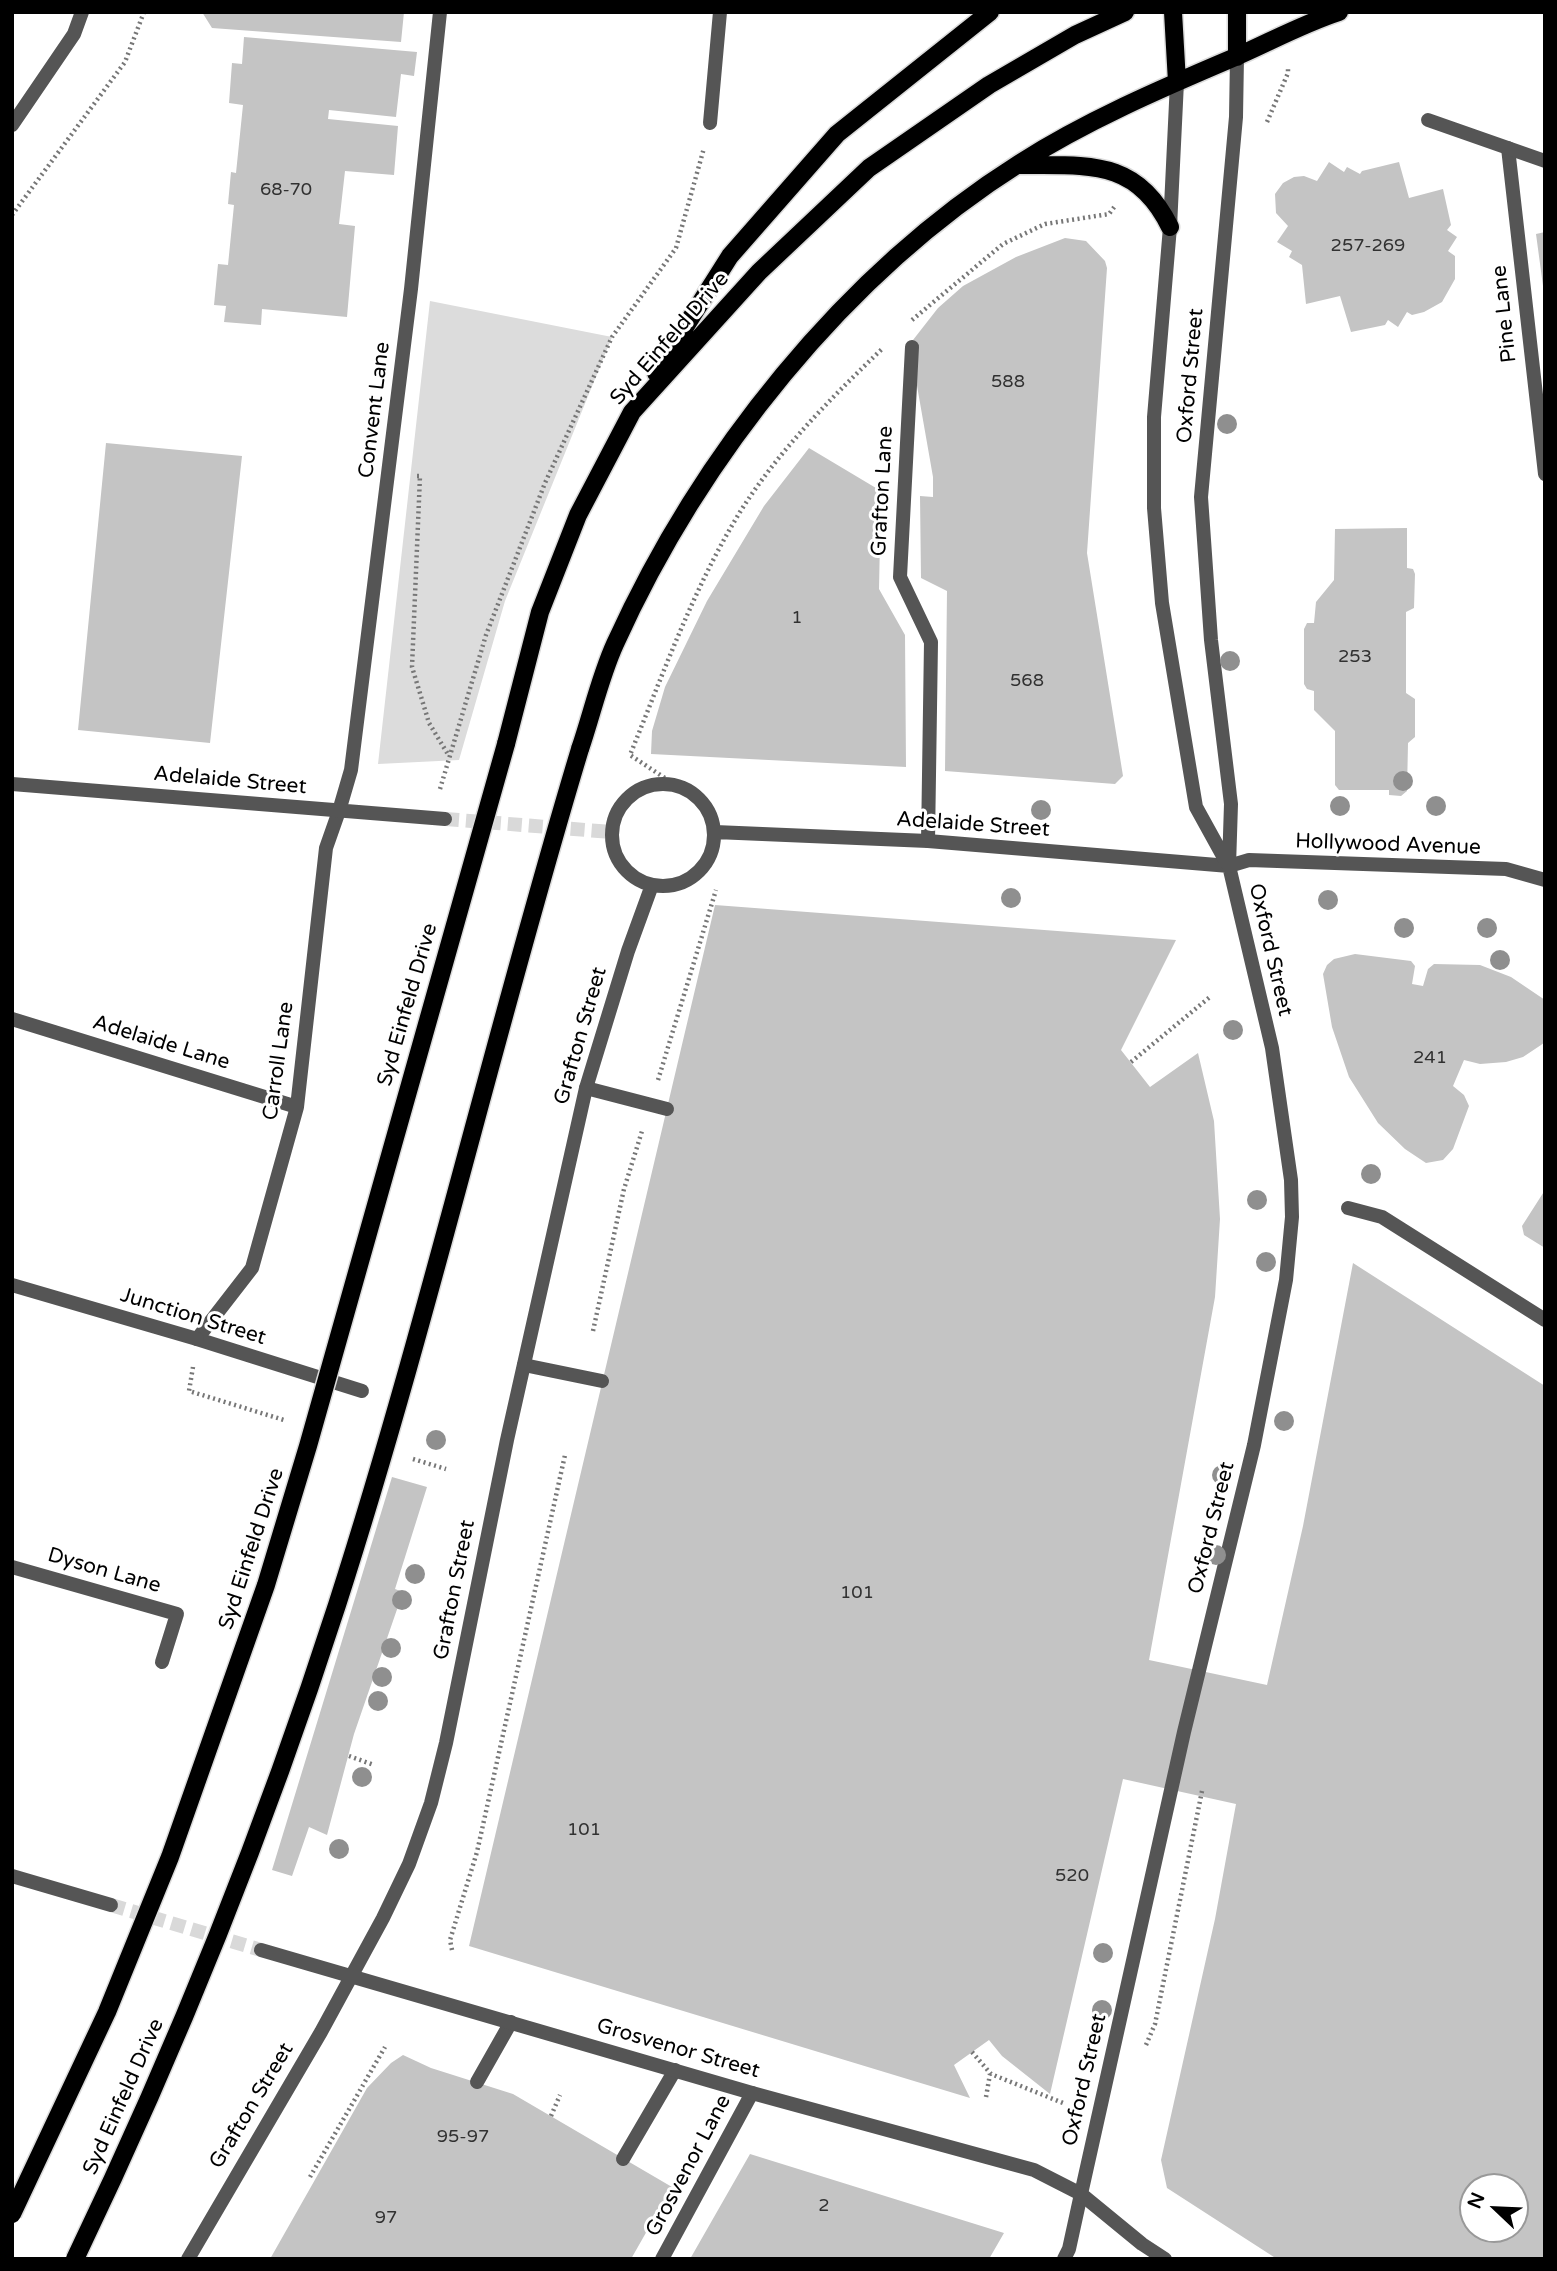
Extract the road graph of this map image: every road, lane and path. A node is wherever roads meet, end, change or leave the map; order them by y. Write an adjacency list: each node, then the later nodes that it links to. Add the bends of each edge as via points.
1 (82, 12): 16 (street, via 74,34)
2 (144, 12): 21 (path, via 125,62)
3 (440, 12): 27 (street, Convent Lane)
4 (720, 12): 15 (street)
5 (989, 12): 26 (main road, via 837,134 730,256)
6 (1125, 12): 26 (main road, Syd Einfeld Drive, via 989,85 869,167 759,272)
7 (1173, 12): 12 (main road)
8 (1237, 12): 10 (main road)
9 (1339, 12): 10 (main road, Syd Einfeld Drive)
10 (1237, 57): 12 (main road, Syd Einfeld Drive); 35 (street, Oxford Street, via 1236,117 1201,497 1211,640 1230,784)
11 (1288, 74): 13 (path)
12 (1177, 82): 19 (main road, Syd Einfeld Drive); 22 (street, Oxford Street)
13 (1275, 103)
14 (1428, 120): 17 (street)
15 (710, 123): 27 (path, via 676,248 612,337 545,483 485,635 448,758 429,723 412,667 420,476)
16 (12, 124)
17 (1508, 148): 18 (street); 28 (street, Pine Lane)
18 (1545, 162)
19 (1017, 165): 22 (main road, via 1084,166 1131,177 1158,202); 78 (main road, Syd Einfeld Drive, bridge, via 922,235 824,327 760,404 660,555 614,646 539,885 380,1468 329,1630 286,1755 176,2038)
20 (1123, 196): 23 (path, via 1109,214 1045,224 1003,244)
21 (12, 215)
22 (1170, 227): 35 (street, Oxford Street, via 1154,417 1154,508 1162,603 1196,807)
23 (907, 325)
24 (888, 343): 30 (path, via 814,415 741,512 681,631 630,755)
25 (912, 346): 34 (street, Grafton Lane, via 900,577 931,642)
26 (632, 412): 77 (main road, Syd Einfeld Drive, bridge, via 578,515 540,612 266,1585 170,1857 107,2012)
27 (388, 474): 31 (street, Convent Lane, via 350,780)
28 (1545, 474)
29 (12, 784): 31 (street, Adelaide Street)
30 (674, 784): 33 (street, via 691,790 704,803); 37 (street, via 651,784 634,792 621,804 612,832 622,866)
31 (339, 811): 32 (street, Adelaide Street); 42 (street, Carroll Lane, via 327,848)
32 (445, 820)
33 (715, 832): 34 (street, Adelaide Street); 37 (street, via 704,866 691,878 674,885)
34 (928, 841): 35 (street, Adelaide Street)
35 (1229, 866): 36 (street, Hollywood Avenue, via 1250,860 1506,869); 76 (street, Oxford Street, via 1272,1048 1289,1167 1292,1217 1286,1280 1254,1445 1184,1732)
36 (1545, 880)
37 (652, 885): 41 (street, Grafton Street)
38 (1210, 997): 40 (path)
39 (12, 1019): 42 (street, Adelaide Lane)
40 (1130, 1062)
41 (586, 1088): 43 (street); 48 (street, Grafton Street)
42 (297, 1107): 47 (street, Carroll Lane, via 252,1268)
43 (667, 1109)
44 (1348, 1208): 46 (street, via 1382,1217)
45 (12, 1285): 47 (street, Junction Street)
46 (1545, 1320)
47 (197, 1339): 50 (street, Junction Street)
48 (524, 1365): 49 (street); 61 (street, Grafton Street, via 431,1803 409,1864)
49 (602, 1381)
50 (362, 1391)
51 (565, 1455): 60 (path, via 477,1852 450,1940)
52 (12, 1567): 53 (street, Dyson Lane, via 177,1614)
53 (162, 1662)
54 (349, 1756): 55 (path)
55 (374, 1765)
56 (1201, 1785): 64 (path, via 1203,1798 1155,2024)
57 (12, 1876): 58 (street)
58 (111, 1905)
59 (261, 1950): 61 (street, Grosvenor Street)
60 (452, 1950)
61 (352, 1976): 62 (street, Grosvenor Street); 79 (street, Grafton Street)
62 (511, 2022): 66 (street, Grosvenor Street); 68 (street)
63 (385, 2047): 75 (path)
64 (1144, 2048)
65 (972, 2052): 67 (path)
66 (676, 2070): 69 (street, Grosvenor Street); 74 (street)
67 (990, 2074): 71 (path); 72 (path)
68 (477, 2082)
69 (752, 2093): 76 (street, Grosvenor Street, via 1034,2170); 80 (street, Grosvenor Lane)
70 (560, 2095): 73 (path)
71 (986, 2097)
72 (1063, 2103)
73 (551, 2116)
74 (623, 2159)
75 (310, 2177)
76 (1081, 2194): 81 (street, Oxford Street); 82 (street, Grosvenor Street)
77 (12, 2214)
78 (75, 2259)
79 (188, 2259)
80 (662, 2259)
81 (1064, 2259)
82 (1165, 2259)

